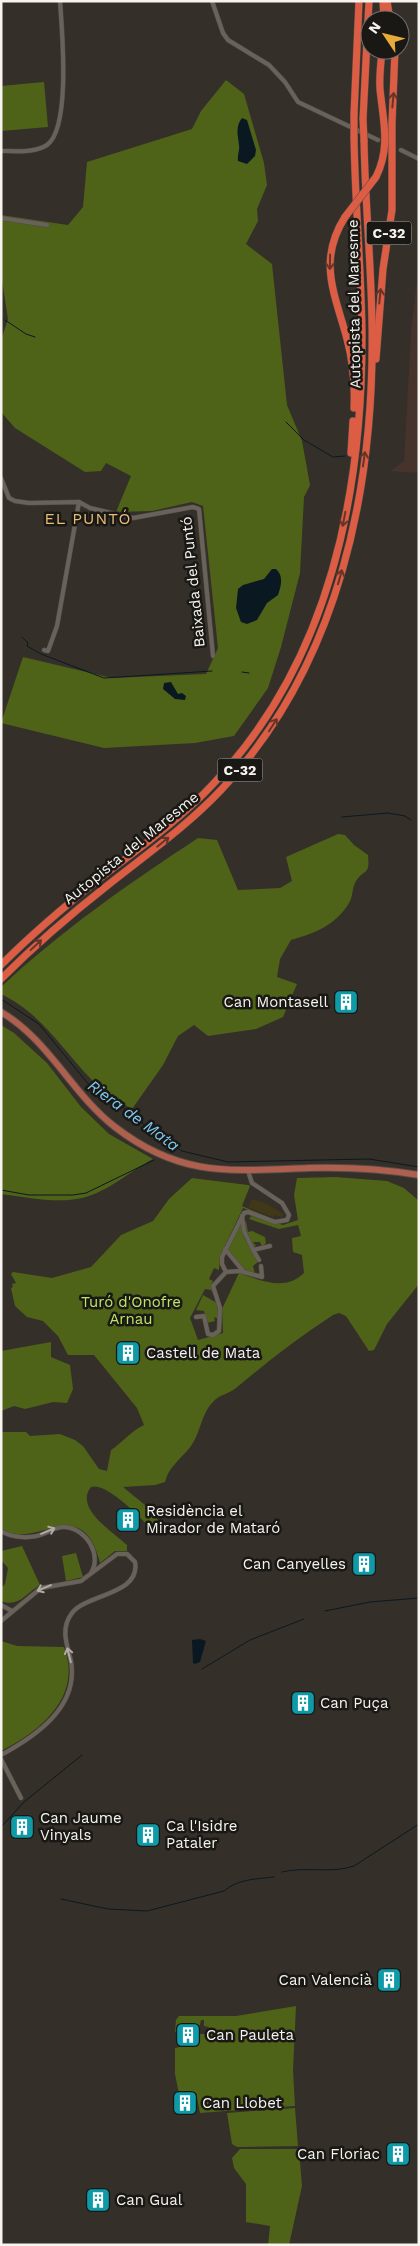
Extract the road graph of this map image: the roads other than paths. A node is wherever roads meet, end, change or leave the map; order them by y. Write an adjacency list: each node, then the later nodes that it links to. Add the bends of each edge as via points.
1 (60, 1): 9 (street, via 64,82 56,134 43,147)
2 (212, 1): 7 (street, via 228,40 270,65 298,102)
3 (359, 1): 14 (highway, Autopista del Maresme / C-32, bridge, via 354,137 362,341)
4 (369, 1): 13 (highway, Autopista del Maresme / C-32, bridge, via 364,119 372,322)
5 (381, 60): 14 (highway, C-32, one-way to 14, bridge, via 385,145 382,163 376,177 345,217 332,244 329,266 353,370)
6 (395, 60): 13 (highway, C-32, one-way to 6, via 374,392 383,269 392,210)
7 (378, 140)
8 (401, 150): 10 (street)
9 (1, 151)
10 (419, 159)
11 (1, 218): 12 (street)
12 (47, 225)
13 (369, 414): 20 (highway, Autopista del Maresme / C-32, one-way to 13, via 60,923 203,808 242,767 278,717 304,673 337,590 360,491)
14 (352, 471): 19 (highway, Autopista del Maresme / C-32, one-way to 19, via 342,529 320,613 290,679 258,731 214,783 178,818 75,898)
15 (1, 478): 16 (street, Baixada del Puntó, via 10,498 15,501)
16 (80, 502): 17 (street, via 57,626 48,651); 18 (street, Baixada del Puntó, via 90,508 133,518 193,507 199,509)
17 (44, 650)
18 (212, 656)
19 (1, 965)
20 (1, 979)
21 (1, 1012): 22 (main road, via 30,1033 103,1117 134,1141 187,1165)
22 (248, 1171): 23 (main road, via 311,1168); 24 (street, via 252,1183 282,1203 290,1215 286,1220 275,1222 248,1212)
23 (419, 1175)
24 (242, 1216): 26 (street); 27 (street)
25 (270, 1246): 27 (street)
26 (225, 1249): 30 (street, via 221,1261); 31 (street)
27 (253, 1250): 28 (street)
28 (259, 1260)
29 (261, 1266): 31 (street, via 262,1277)
30 (226, 1272): 31 (street); 32 (street, via 214,1283 220,1308 218,1332 208,1334 204,1316)
31 (244, 1272)
32 (196, 1317)
33 (1, 1531): 34 (street, one-way to 34, via 11,1536 33,1536 60,1527 74,1530 87,1540 94,1552 95,1562)
34 (89, 1575): 36 (street, one-way to 36, via 77,1583 41,1588); 38 (street, one-way to 34, via 42,1728 64,1702 72,1670 65,1635 70,1615 84,1603 116,1591 134,1575 135,1562 123,1553 112,1557)
35 (1, 1604): 36 (street)
36 (12, 1611): 37 (street)
37 (1, 1622)
38 (1, 1757): 39 (street)
39 (22, 1798)

